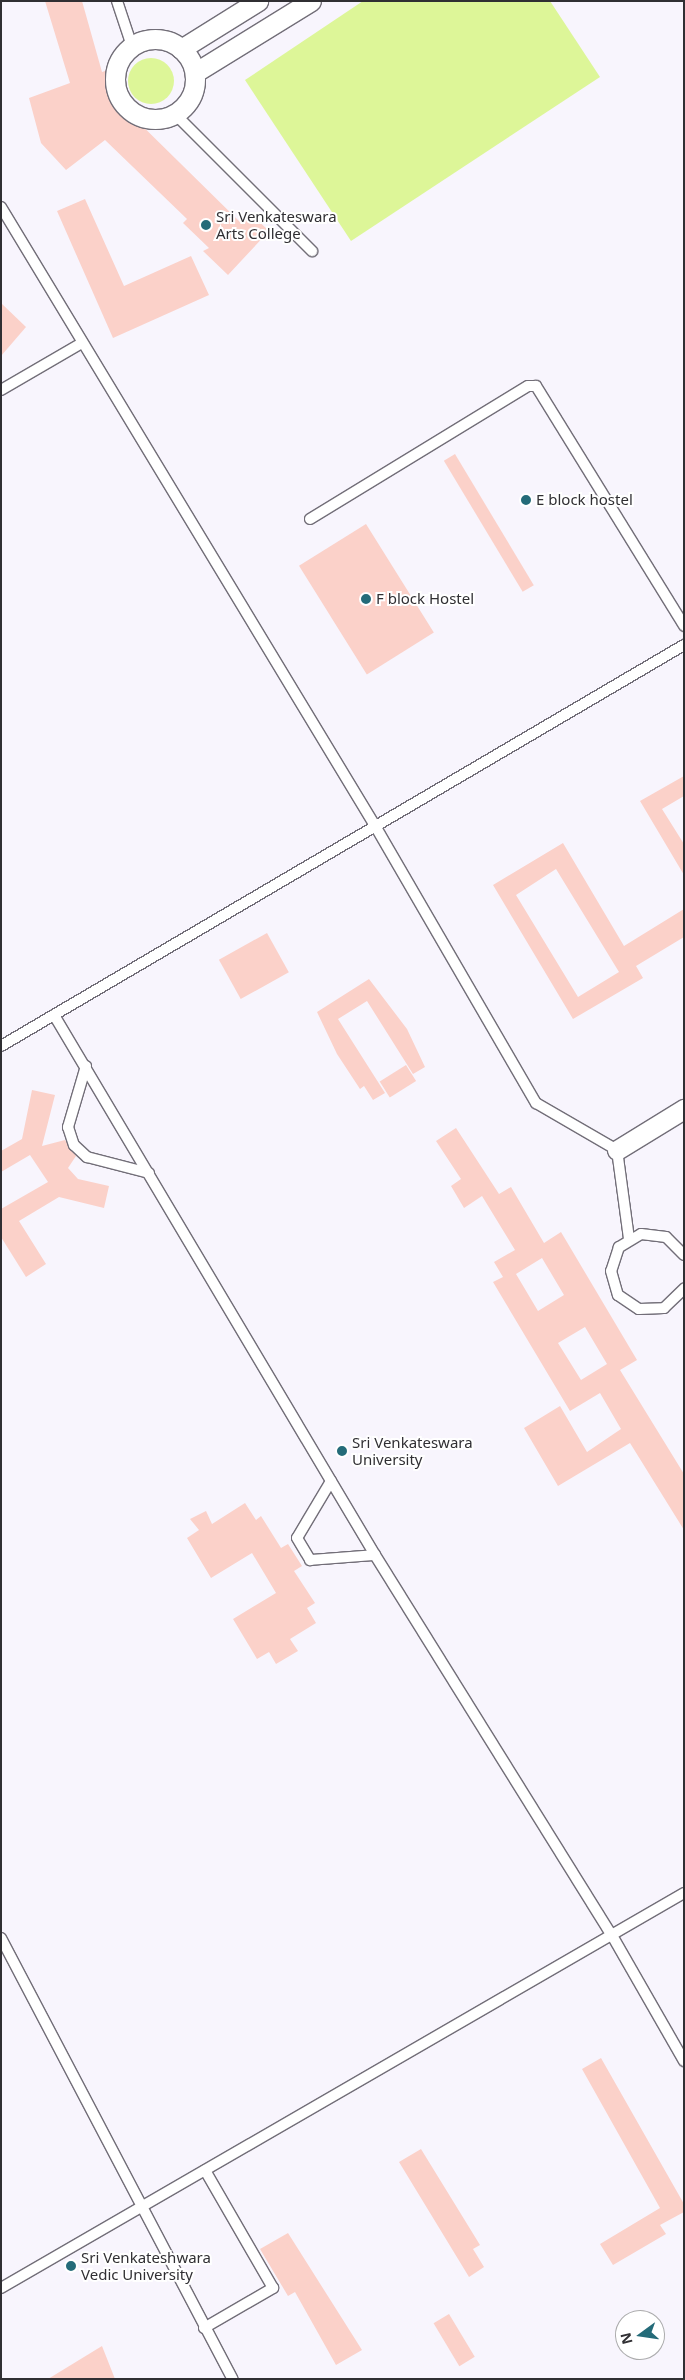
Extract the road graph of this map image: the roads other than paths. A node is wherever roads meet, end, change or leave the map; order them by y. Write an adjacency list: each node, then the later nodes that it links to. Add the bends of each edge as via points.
1 (117, 1): 4 (lane)
2 (258, 1): 5 (street)
3 (311, 1): 6 (street)
4 (132, 46): 5 (street, via 153,39); 7 (street, via 115,72 121,102 146,119)
5 (181, 49): 6 (street)
6 (196, 72): 7 (street, via 190,99)
7 (175, 114): 9 (lane)
8 (1, 207): 10 (lane)
9 (312, 251)
10 (80, 344): 11 (lane); 15 (lane)
11 (1, 390)
12 (310, 518): 13 (lane, via 528,386 536,386)
13 (684, 626)
14 (684, 645): 15 (lane)
15 (377, 829): 16 (lane); 20 (lane, via 536,1103)
16 (54, 1015): 17 (lane); 18 (lane)
17 (1, 1046)
18 (86, 1066): 21 (lane); 21 (lane, via 68,1127 74,1145 86,1157)
19 (684, 1109): 20 (street)
20 (616, 1150): 22 (lane)
21 (149, 1173): 26 (lane)
22 (629, 1239): 23 (lane, via 653,1233 666,1237); 25 (lane, via 613,1258 612,1284 618,1295 645,1310)
23 (684, 1255)
24 (684, 1288): 25 (lane)
25 (679, 1304)
26 (331, 1481): 27 (lane); 27 (lane, via 297,1538 310,1560)
27 (375, 1555): 29 (lane)
28 (684, 1893): 29 (lane)
29 (613, 1937): 31 (lane); 32 (lane)
30 (1, 1938): 33 (lane)
31 (684, 2061)
32 (205, 2170): 33 (lane); 35 (lane, via 273,2288)
33 (143, 2207): 34 (lane); 35 (lane)
34 (1, 2288)
35 (204, 2328): 36 (lane)
36 (233, 2379)

